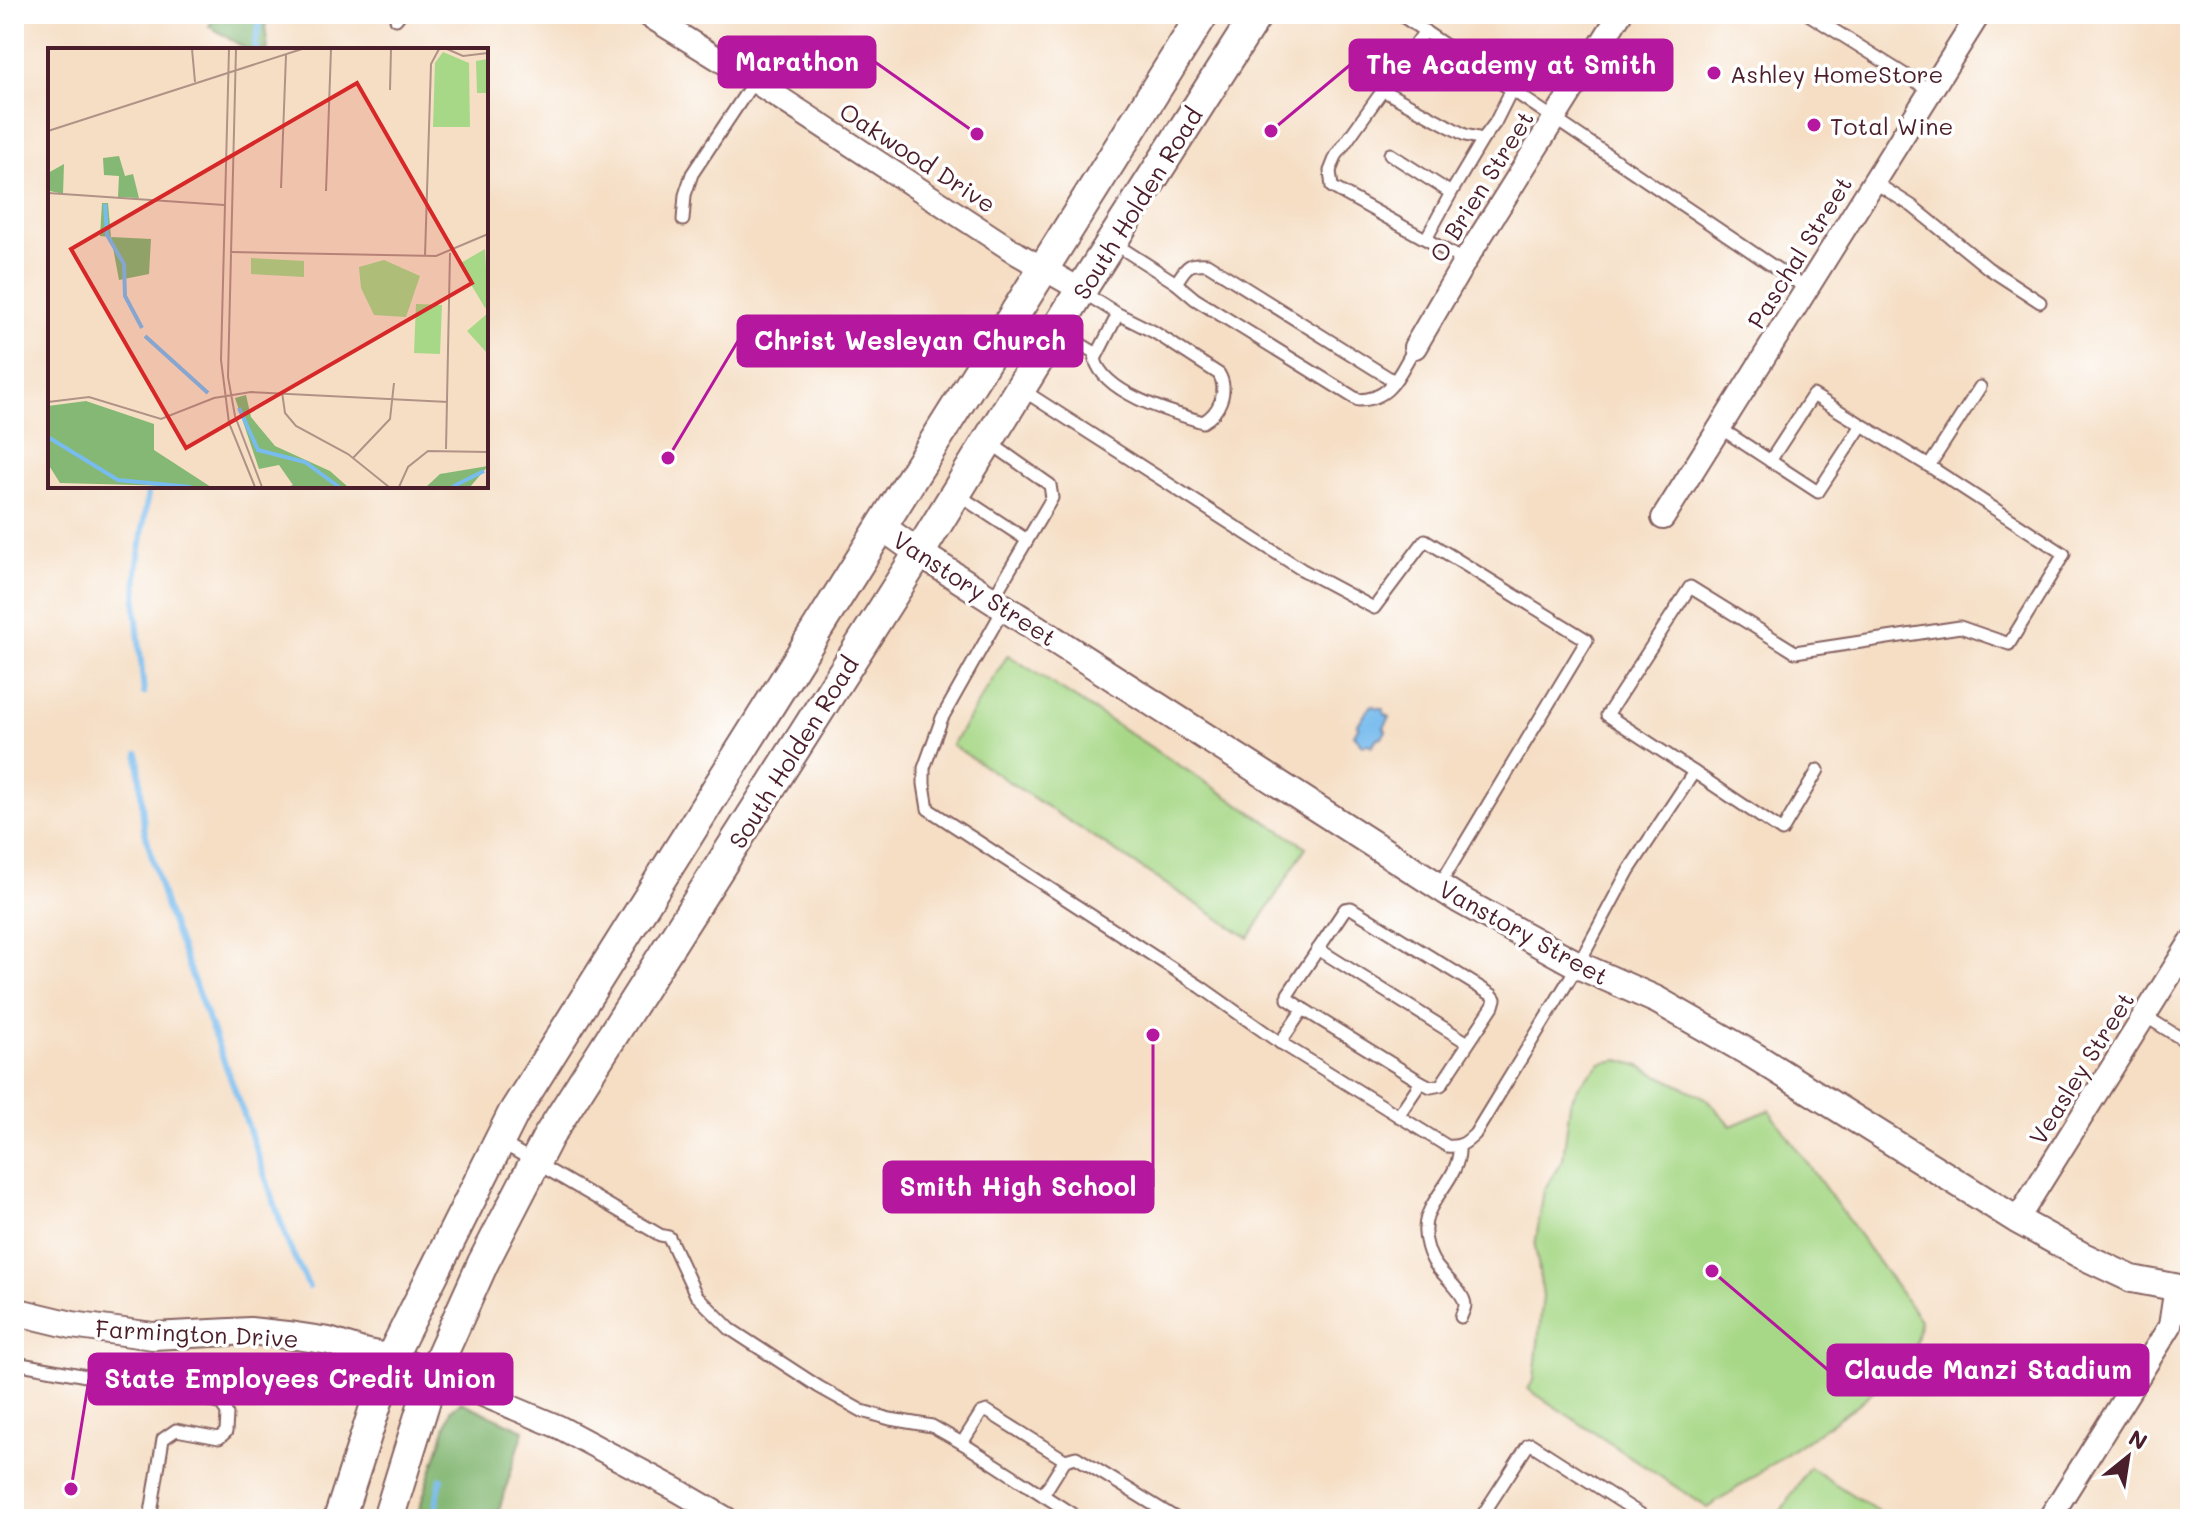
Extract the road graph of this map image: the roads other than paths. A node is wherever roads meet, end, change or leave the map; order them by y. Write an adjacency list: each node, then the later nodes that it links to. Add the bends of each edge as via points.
1 (646, 14): 9 (street, Oakwood Drive)
2 (1203, 14): 22 (main road, South Holden Road)
3 (1257, 14): 20 (main road, South Holden Road)
4 (1399, 14): 8 (lane)
5 (1620, 14): 13 (street, O Brien Street)
6 (1808, 14): 12 (lane)
7 (1979, 14): 12 (street, Paschal Street)
8 (1425, 31): 10 (lane); 11 (lane)
9 (754, 81): 18 (lane, via 692,174); 22 (street, Oakwood Drive)
10 (1512, 89): 13 (lane); 14 (lane)
11 (1382, 90): 14 (lane, via 1465,135); 19 (lane, via 1336,156 1330,171 1332,187)
12 (1931, 91): 16 (street, Paschal Street)
13 (1555, 118): 21 (street, O Brien Street); 24 (lane)
14 (1483, 139): 17 (lane)
15 (1390, 154): 17 (lane)
16 (1874, 182): 24 (street, Paschal Street); 26 (lane)
17 (1451, 193): 19 (lane)
18 (683, 220)
19 (1426, 239): 21 (lane)
20 (1112, 242): 23 (lane); 25 (main road, South Holden Road)
21 (1465, 261): 29 (street, O Brien Street)
22 (1042, 269): 25 (street, Oakwood Drive); 41 (main road, South Holden Road)
23 (1176, 283): 31 (lane, via 1358,400 1382,396); 31 (lane, via 1187,266 1207,264)
24 (1807, 289): 35 (street, Paschal Street)
25 (1081, 290): 27 (lane); 28 (main road, South Holden Road)
26 (2040, 302)
27 (1118, 314): 30 (lane); 30 (lane, via 1219,374 1223,387 1218,408 1203,422 1151,405 1102,373)
28 (1057, 330): 30 (lane); 33 (main road, South Holden Road)
29 (1415, 347): 31 (lane)
30 (1097, 354)
31 (1394, 381)
32 (1980, 387): 38 (lane)
33 (1020, 389): 36 (main road, South Holden Road); 47 (lane, via 1301,569 1374,608 1425,540 1587,640)
34 (1862, 425): 37 (lane, via 1813,395); 37 (lane, via 1818,492); 38 (lane)
35 (1720, 428): 37 (lane); 40 (street, Paschal Street)
36 (988, 442): 39 (main road, South Holden Road); 42 (lane, via 1050,485 1052,498)
37 (1770, 461)
38 (1929, 466): 46 (lane, via 2064,554 2009,644 1960,627 1795,652 1690,587 1607,715)
39 (956, 493): 42 (lane); 43 (main road, South Holden Road)
40 (1663, 518)
41 (882, 527): 43 (street, Vanstory Street); 58 (main road, South Holden Road)
42 (1027, 540): 44 (lane)
43 (919, 553): 44 (street, Vanstory Street); 60 (main road, South Holden Road)
44 (998, 604): 47 (street, Vanstory Street); 53 (lane, via 942,718 924,768 928,809)
45 (1818, 770): 46 (lane, via 1782,831)
46 (1694, 772): 50 (lane, via 1629,870)
47 (1439, 886): 50 (street, Vanstory Street)
48 (2190, 943): 52 (street, Veasley Street)
49 (1318, 949): 51 (lane, via 1288,994); 54 (lane); 54 (lane, via 1341,913 1351,908 1492,995 1493,1006)
50 (1578, 965): 59 (lane, via 1475,1134); 61 (street, Vanstory Street, via 1657,1000 1753,1055)
51 (1303, 1009): 53 (lane); 56 (lane)
52 (2145, 1016): 55 (lane); 61 (street, Veasley Street)
53 (1277, 1040): 57 (lane)
54 (1468, 1043): 56 (lane, via 1441,1085)
55 (2190, 1044)
56 (1421, 1082): 57 (lane)
57 (1398, 1116): 59 (lane, via 1447,1146)
58 (498, 1141): 60 (lane); 65 (main road, South Holden Road)
59 (1459, 1147): 64 (lane, via 1457,1163 1425,1228 1435,1264 1463,1298)
60 (536, 1161): 67 (main road, South Holden Road); 68 (lane, via 669,1237 696,1295 730,1329 862,1411 932,1426)
61 (2017, 1220): 62 (street, Vanstory Street, via 2132,1279)
62 (2183, 1289): 79 (street, via 2170,1326)
63 (14, 1311): 65 (street, Farmington Drive, via 153,1336 250,1331 296,1336)
64 (1461, 1317)
65 (391, 1358): 67 (street, Farmington Drive); 72 (main road, South Holden Road)
66 (14, 1365): 71 (lane, via 222,1404 226,1432 219,1438 176,1430 163,1439)
67 (433, 1374): 73 (main road, South Holden Road); 74 (street, Farmington Drive, via 559,1427)
68 (962, 1443): 69 (lane, via 987,1411); 70 (lane)
69 (1065, 1460): 70 (lane); 76 (lane, via 1083,1459)
70 (1043, 1495): 75 (lane)
71 (150, 1519)
72 (339, 1519)
73 (388, 1519)
74 (727, 1519)
75 (1080, 1519)
76 (1177, 1519)
77 (1480, 1519): 78 (lane, via 1531,1444)
78 (1648, 1519)
79 (2049, 1519)

